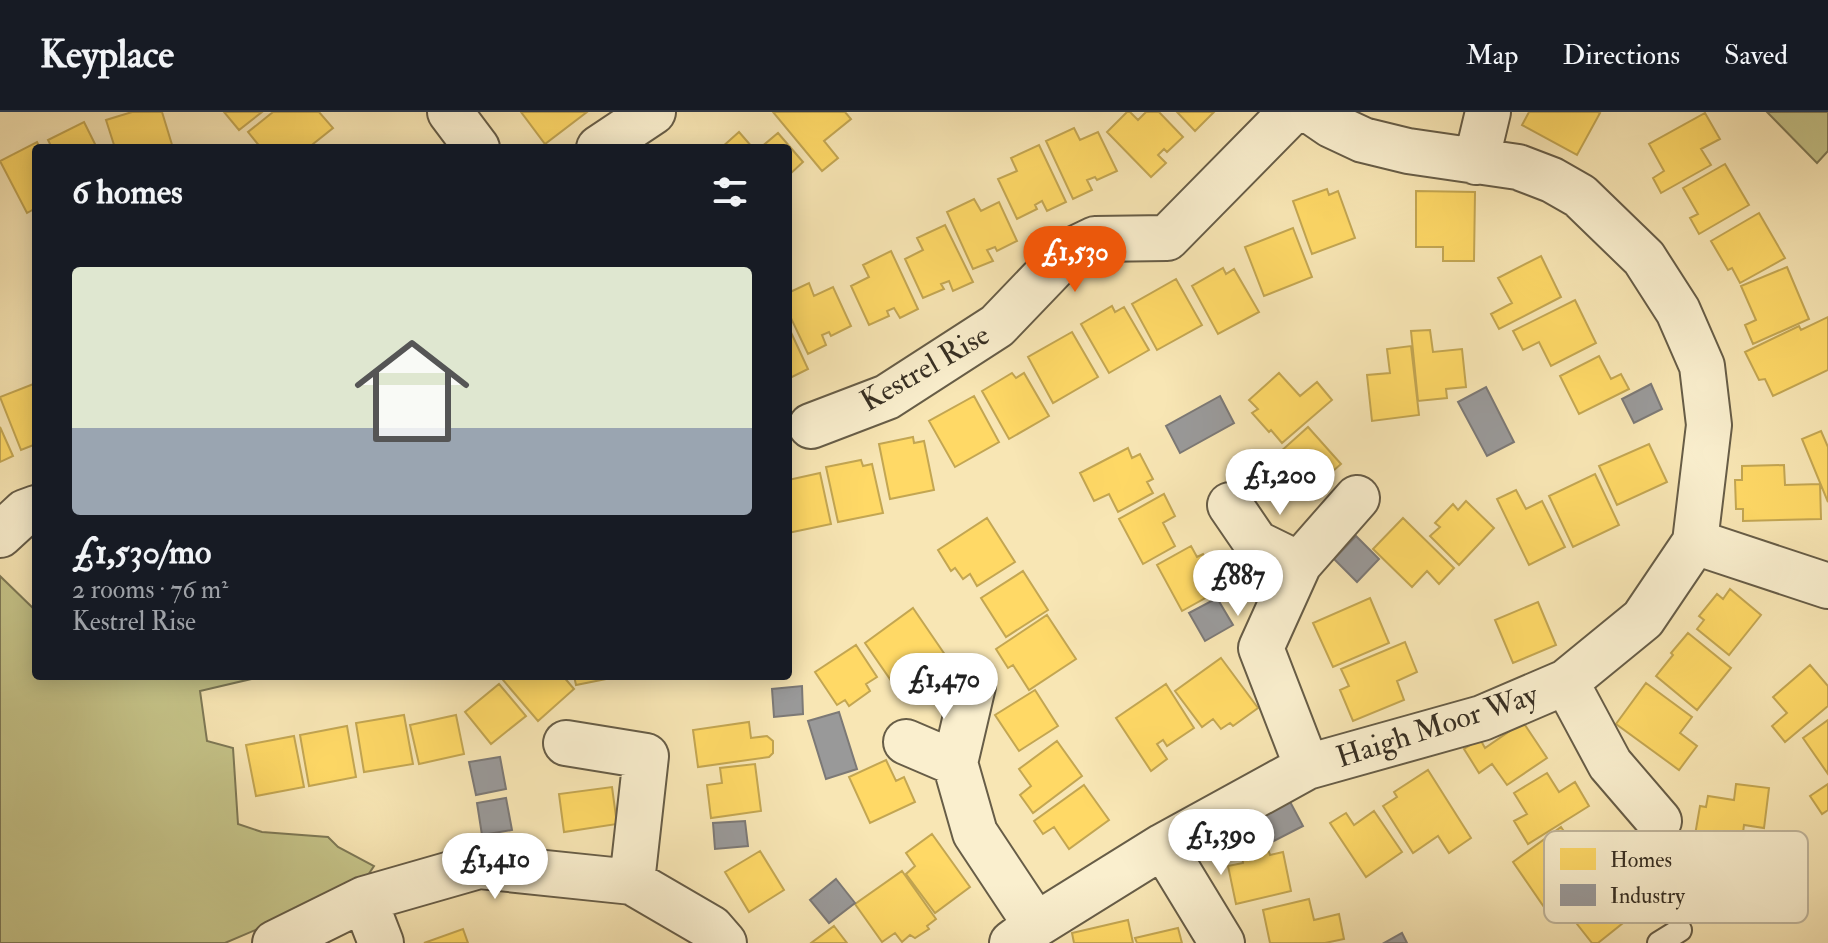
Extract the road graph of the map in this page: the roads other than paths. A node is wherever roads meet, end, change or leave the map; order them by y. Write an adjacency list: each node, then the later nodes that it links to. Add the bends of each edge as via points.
1 (450, 112): 6 (street)
2 (653, 112): 7 (street)
3 (1291, 112): 9 (street, Kestrel Rise, via 1167,238 1095,239 1068,252 997,326 887,397)
4 (1312, 112): 8 (street, Haigh Moor Way, via 1363,140)
5 (1488, 112): 8 (street)
6 (474, 144)
7 (605, 144)
8 (1476, 162): 14 (street, Haigh Moor Way, via 1518,167 1580,196 1644,258 1678,311 1702,366 1709,425)
9 (811, 426)
10 (1357, 498): 15 (street, Haigh Moor Way)
11 (1230, 505): 15 (street, via 1256,543)
12 (32, 509): 13 (street)
13 (0, 535)
14 (1695, 542): 16 (street); 17 (street, Haigh Moor Way, via 1643,619)
15 (1299, 564): 22 (street, Haigh Moor Way, via 1261,648)
16 (1828, 586)
17 (1566, 682): 22 (street, Haigh Moor Way, via 1482,718); 23 (street, Haigh Moor Way, via 1610,764)
18 (973, 686): 21 (street, Haigh Moor Way)
19 (906, 742): 21 (street)
20 (566, 743): 25 (street, via 646,756)
21 (955, 763): 28 (street, Haigh Moor Way, via 975,833)
22 (1307, 767): 24 (street, Haigh Moor Way)
23 (1659, 821)
24 (1163, 846): 28 (street, Haigh Moor Way); 32 (street)
25 (632, 882): 26 (street, via 479,866); 31 (street, via 711,928)
26 (364, 899): 29 (street); 30 (street)
27 (1680, 930): 33 (lane)
28 (1024, 934)
29 (275, 943)
30 (381, 943)
31 (724, 943)
32 (1222, 943)
33 (1659, 943)

